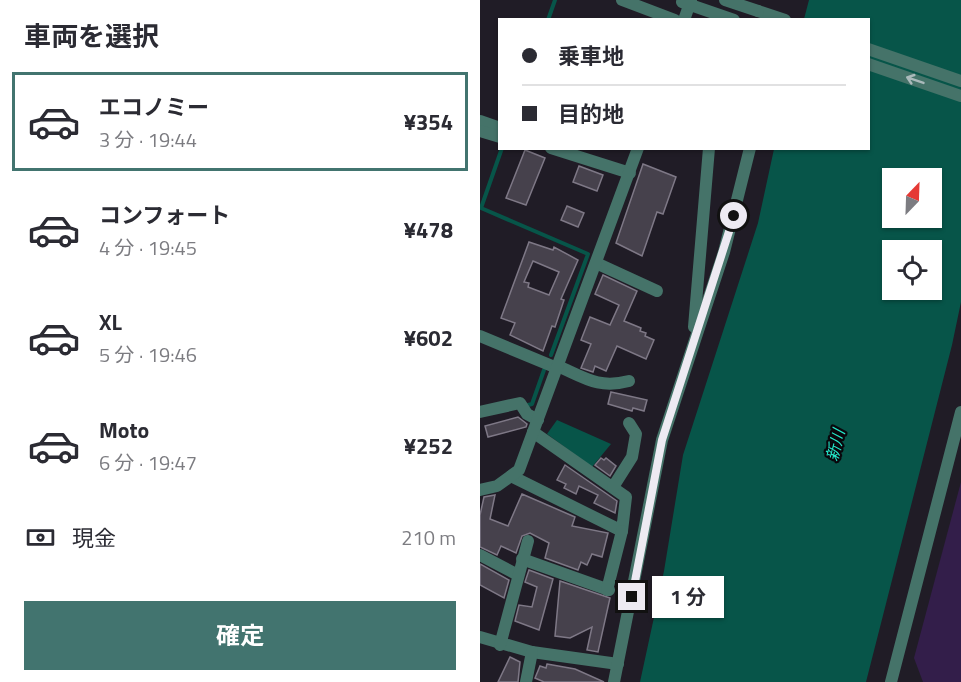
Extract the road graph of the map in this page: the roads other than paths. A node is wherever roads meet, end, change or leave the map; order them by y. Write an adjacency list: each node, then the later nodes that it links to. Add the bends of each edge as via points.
1 (622, 0): 7 (street)
2 (725, 0): 6 (street, bridge)
3 (730, 0): 9 (street)
4 (770, 0): 6 (street)
5 (683, 1): 8 (street); 10 (street, bridge)
6 (770, 16)
7 (670, 18)
8 (684, 18)
9 (726, 18)
10 (729, 18)
11 (870, 50): 13 (street)
12 (870, 65): 14 (street, one-way to 12)
13 (961, 81)
14 (961, 96)
15 (480, 122): 16 (street)
16 (498, 127)
17 (480, 131): 18 (street)
18 (498, 137)
19 (557, 150): 23 (street)
20 (637, 150): 23 (street)
21 (709, 150): 27 (street)
22 (750, 150): 27 (street, via 724,252)
23 (630, 173): 24 (street)
24 (596, 263): 25 (street); 28 (street)
25 (657, 291)
26 (480, 336): 28 (street)
27 (692, 347): 45 (street, via 662,440)
28 (558, 367): 29 (street, via 598,384); 33 (street)
29 (629, 381)
30 (480, 412): 33 (street, via 520,403)
31 (961, 412): 48 (street)
32 (629, 423): 35 (street, via 636,434 632,457)
33 (536, 426): 34 (street, via 519,470); 35 (street)
34 (511, 476): 36 (street, via 497,486); 37 (street)
35 (612, 488): 37 (street, via 626,497)
36 (480, 490)
37 (622, 531): 40 (street, via 608,590)
38 (528, 541): 40 (street)
39 (480, 555): 41 (street)
40 (522, 559): 41 (street)
41 (518, 575): 43 (street)
42 (480, 637): 43 (street)
43 (500, 645): 44 (street)
44 (532, 652): 45 (street); 46 (street)
45 (618, 664): 47 (street)
46 (526, 682)
47 (614, 682)
48 (891, 682)

